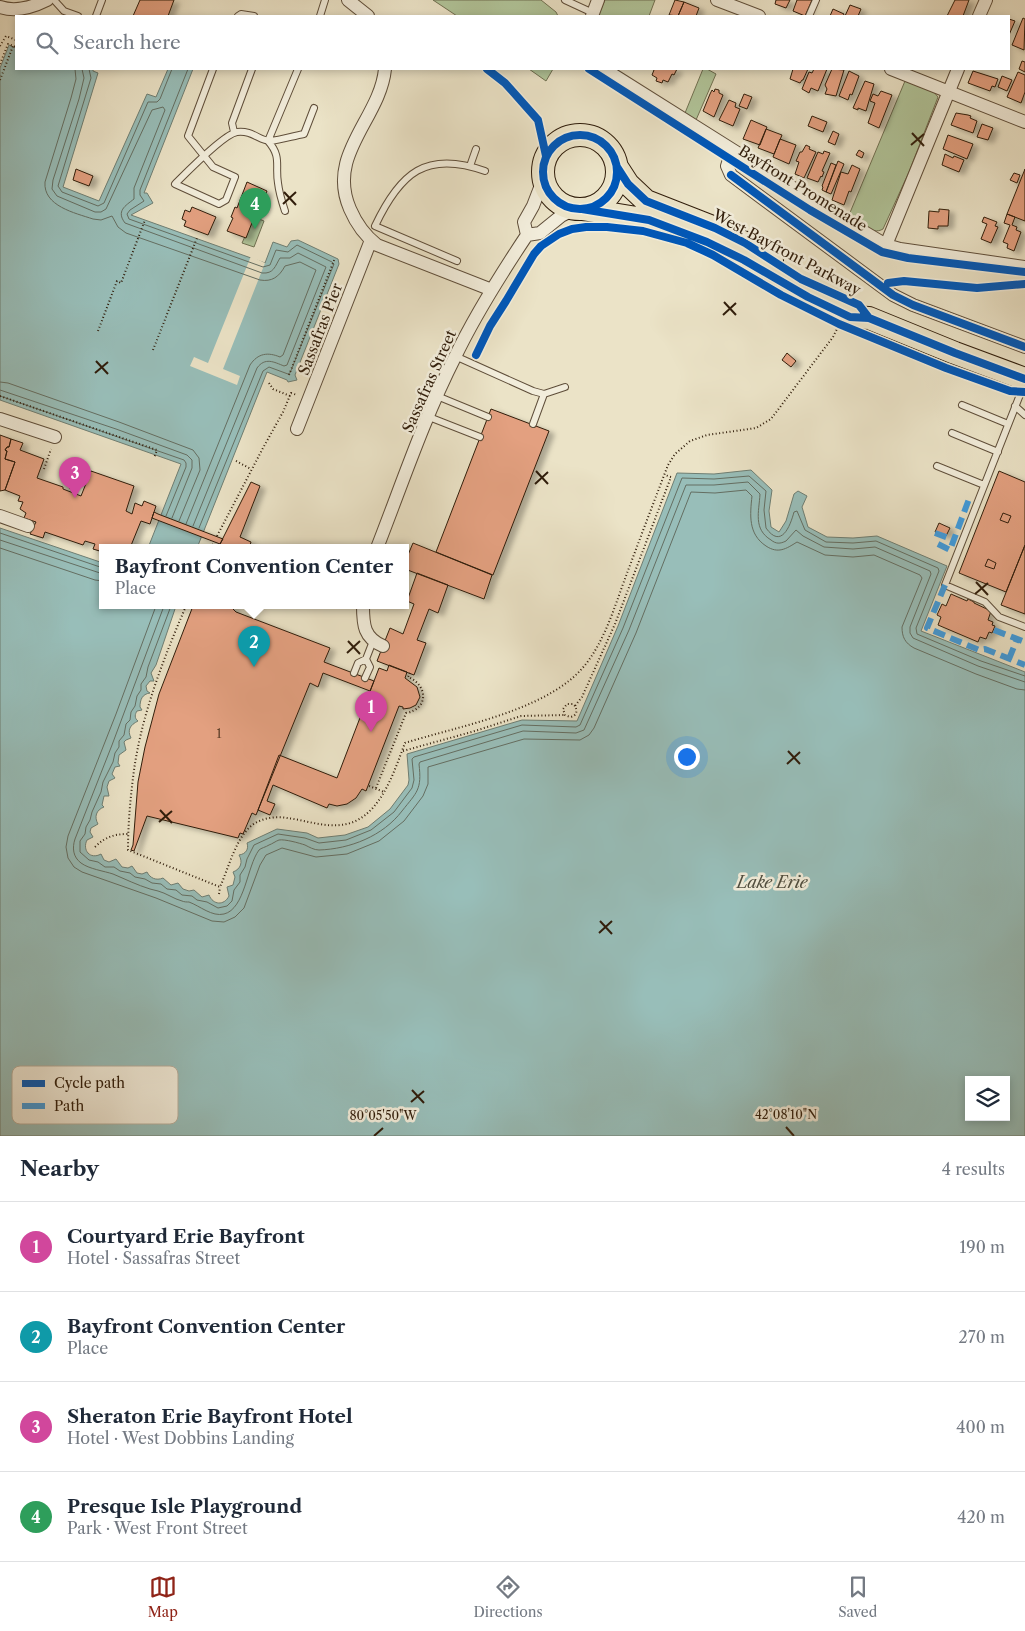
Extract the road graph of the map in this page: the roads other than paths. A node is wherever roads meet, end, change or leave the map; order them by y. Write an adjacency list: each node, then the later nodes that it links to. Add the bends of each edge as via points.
1 (48, 0): 11 (street, via 22,8)
2 (54, 0): 13 (lane, via 64,11)
3 (102, 0): 14 (lane)
4 (325, 0): 15 (lane)
5 (348, 0): 16 (street)
6 (565, 0): 12 (lane)
7 (598, 0): 12 (street)
8 (717, 0): 17 (street)
9 (816, 0): 18 (lane)
10 (986, 0): 19 (street)
11 (0, 7)
12 (593, 14)
13 (75, 15)
14 (96, 15)
15 (320, 15)
16 (367, 15)
17 (756, 15)
18 (809, 15)
19 (979, 15)
20 (213, 70): 34 (lane, via 188,136)
21 (252, 70): 30 (lane, via 232,123)
22 (298, 70): 31 (lane)
23 (385, 70): 42 (street, via 375,100 356,135 346,163 345,191 349,205)
24 (606, 70): 33 (street)
25 (893, 70): 27 (street)
26 (958, 70): 27 (street)
27 (948, 92): 29 (street); 43 (street)
28 (314, 108): 31 (lane, via 304,134)
29 (1025, 122)
30 (234, 132): 31 (lane, via 252,133); 34 (lane)
31 (268, 141): 40 (lane, via 278,160 278,183)
32 (476, 149): 35 (lane)
33 (732, 150): 43 (street); 48 (street, via 727,166 731,175 893,295)
34 (204, 157): 34 (lane, via 214,167 235,177 226,200 219,204 174,184)
35 (470, 166): 37 (lane); 44 (lane, via 446,162 422,168 402,181 375,226)
36 (617, 167): 38 (highway, via 612,153 602,141 593,136 573,135 555,143 548,151 543,165); 39 (highway, via 614,187 608,195 592,207); 47 (highway, West Bayfront Parkway, via 628,184 646,200 745,243 802,279 859,305)
37 (485, 171)
38 (543, 180): 39 (highway, via 553,198); 41 (street, Sassafras Street, via 524,222)
39 (579, 209): 41 (street, via 561,216 540,233); 47 (highway, West Bayfront Parkway, via 650,220 707,242 850,317)
40 (285, 211)
41 (527, 235): 46 (street, Sassafras Street)
42 (371, 240): 46 (street, via 385,249); 62 (street, Sassafras Pier)
43 (886, 245): 45 (street)
44 (457, 261)
45 (1025, 267)
46 (492, 290): 49 (street, Sassafras Street)
47 (869, 318): 50 (highway, West Bayfront Parkway)
48 (1025, 347)
49 (455, 356): 52 (lane); 53 (street, Sassafras Street)
50 (1025, 380): 55 (lane)
51 (565, 387): 52 (lane)
52 (544, 394): 60 (lane)
53 (437, 396): 57 (street, Sassafras Street); 58 (lane)
54 (962, 405): 61 (lane)
55 (1015, 406): 56 (lane); 61 (lane)
56 (1025, 415)
57 (429, 417): 64 (lane); 71 (street, Sassafras Street)
58 (488, 417)
59 (0, 419): 65 (street)
60 (533, 424)
61 (1008, 424): 66 (lane)
62 (298, 429)
63 (952, 433): 66 (lane)
64 (480, 437)
65 (54, 442)
66 (998, 452): 68 (lane)
67 (937, 466): 68 (lane)
68 (984, 485): 73 (lane, via 946,585 985,602 999,617)
69 (0, 516): 70 (street)
70 (28, 526)
71 (379, 544)
72 (363, 609): 74 (street, via 364,626)
73 (1025, 628)
74 (378, 643): 75 (lane)
75 (366, 659): 76 (lane, via 358,662); 77 (lane, via 370,667)
76 (354, 673)
77 (365, 678)

